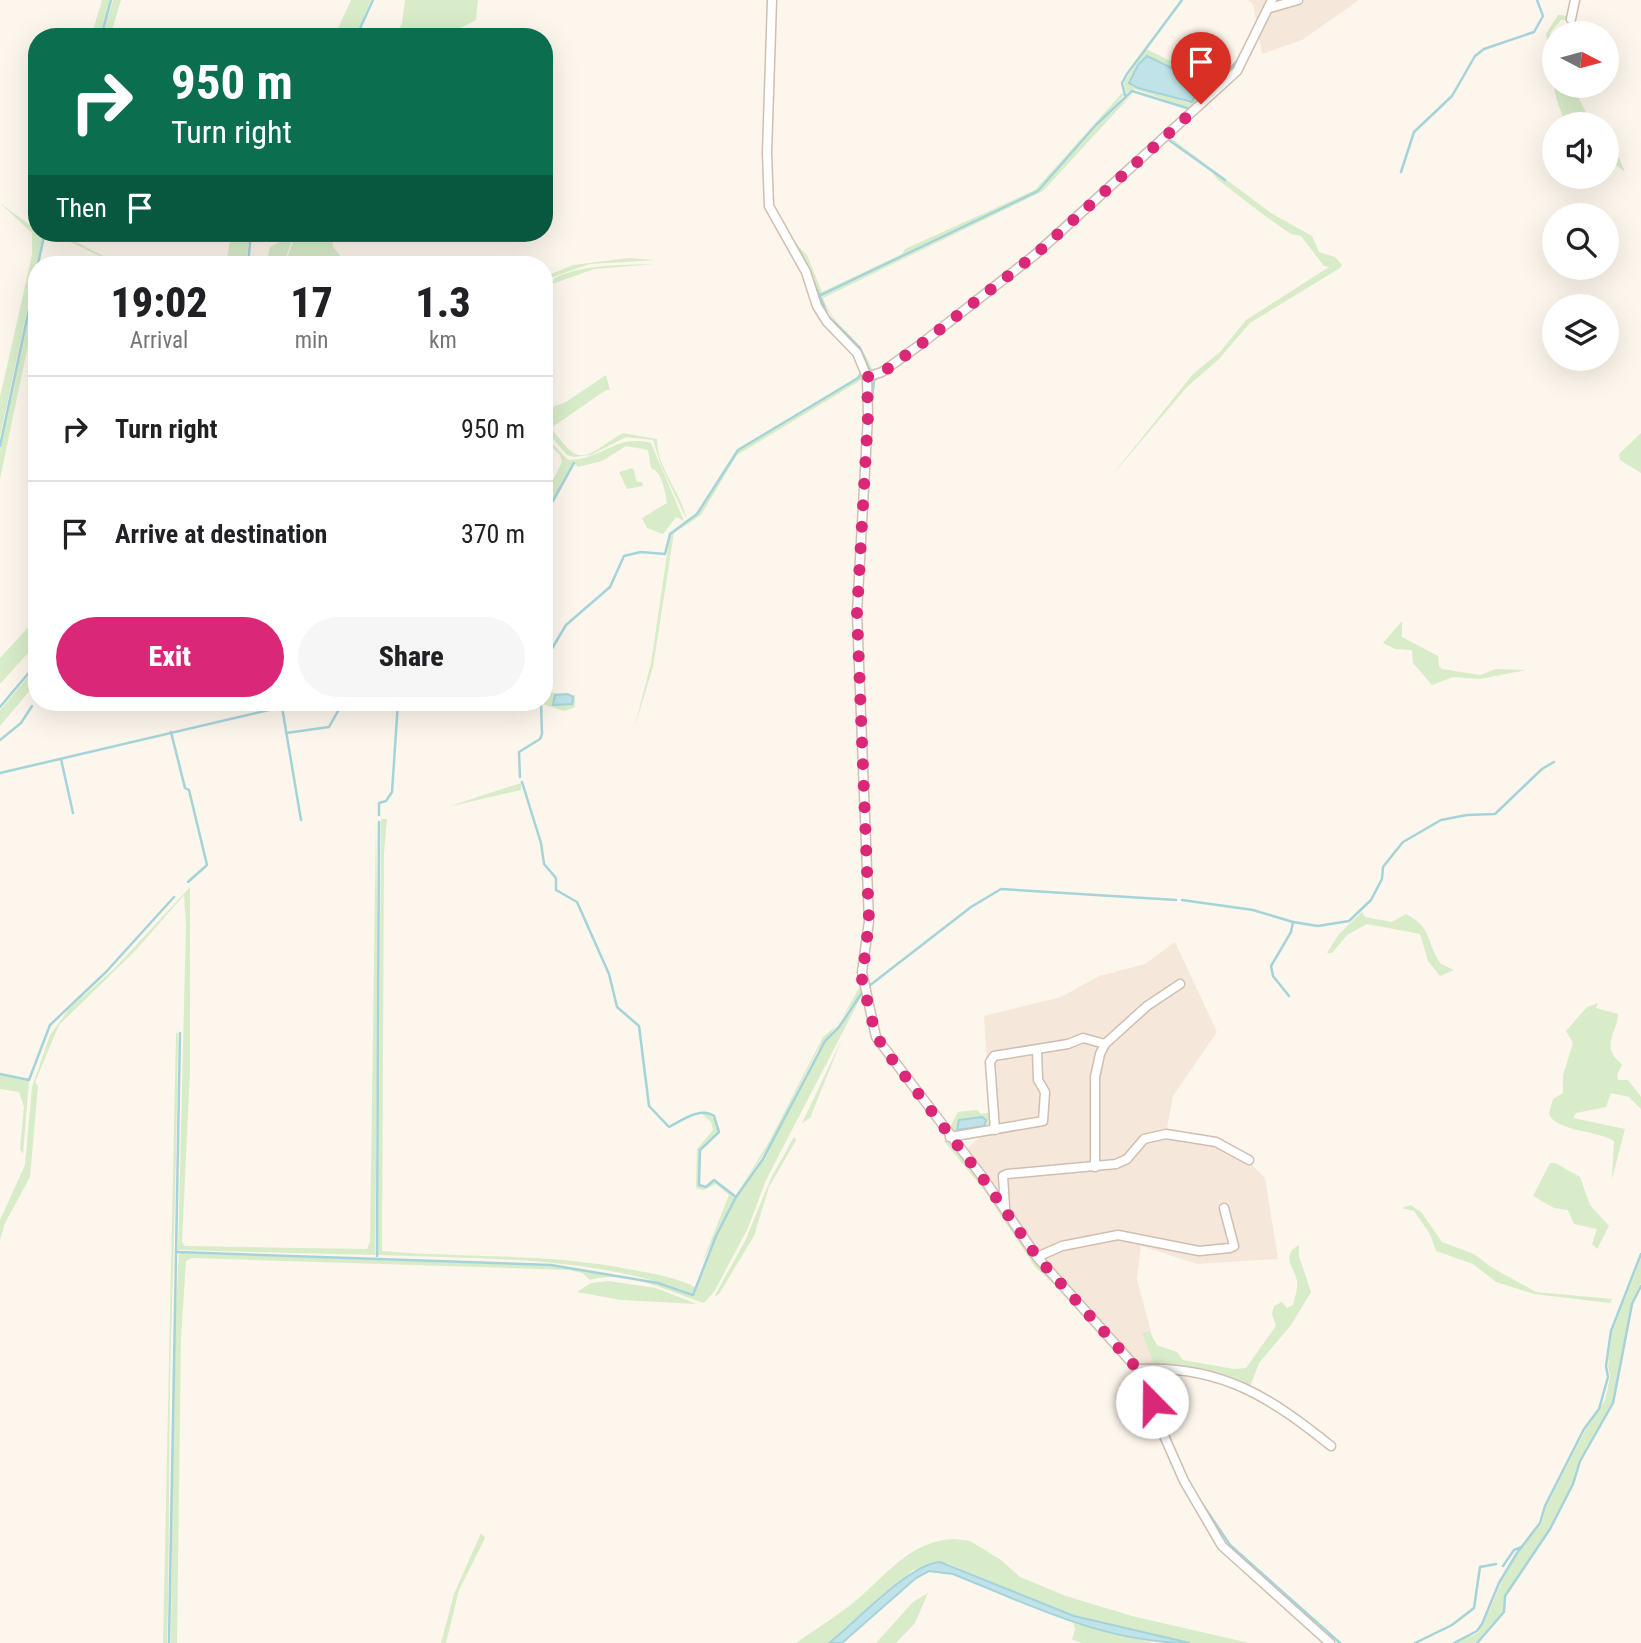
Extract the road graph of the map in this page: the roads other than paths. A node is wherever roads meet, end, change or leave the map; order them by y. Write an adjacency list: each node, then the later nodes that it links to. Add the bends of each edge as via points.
1 (772, 0): 6 (street, via 769,206 806,272 817,306 857,353)
2 (1298, 0): 4 (street)
3 (1575, 0): 5 (street)
4 (1271, 4): 6 (street, via 1237,71 1036,254 883,372)
5 (1571, 19)
6 (867, 377): 11 (street, via 857,613 869,921 862,980 876,1037)
7 (1180, 984): 8 (street, via 1155,999)
8 (1105, 1044): 9 (street, via 1083,1038); 13 (street, via 1095,1077)
9 (1037, 1050): 10 (street, via 991,1059); 10 (street, via 1038,1080 1045,1092 1043,1121)
10 (995, 1130): 11 (street)
11 (950, 1137): 15 (street)
12 (1249, 1160): 13 (street, via 1216,1142 1166,1134 1144,1139 1122,1161)
13 (1095, 1167): 15 (street, via 1003,1176)
14 (1224, 1208): 16 (street, via 1234,1246 1230,1248 1199,1251 1118,1235 1062,1246)
15 (1006, 1212): 16 (street)
16 (1037, 1257): 17 (street)
17 (1139, 1369): 18 (street, via 1177,1370 1240,1384 1294,1416); 19 (street, via 1172,1456 1208,1525 1229,1554)
18 (1331, 1446)
19 (1330, 1643)

